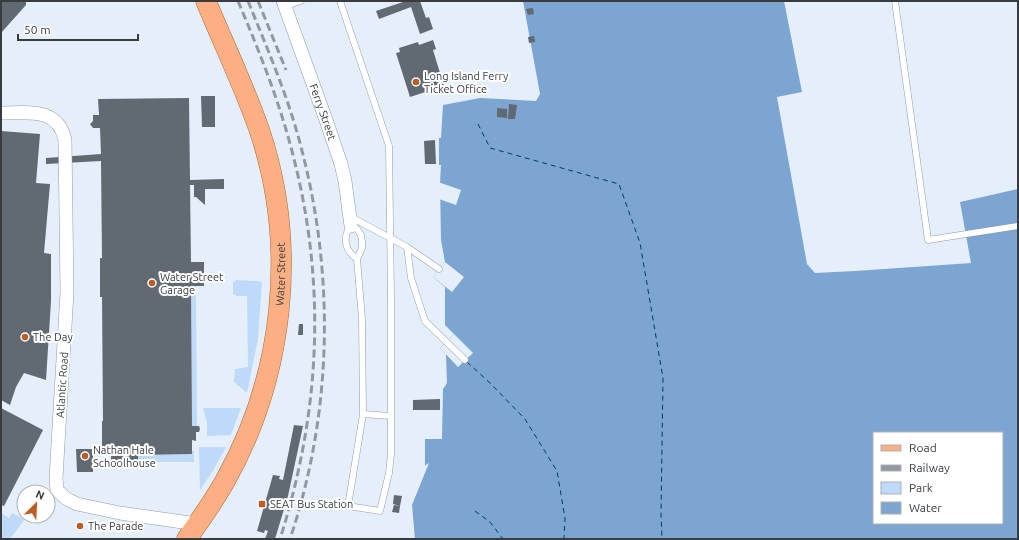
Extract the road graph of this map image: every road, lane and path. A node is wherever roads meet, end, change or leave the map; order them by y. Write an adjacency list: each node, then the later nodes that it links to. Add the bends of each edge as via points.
1 (206, 1): 16 (main road, Water Street, via 250,105 267,156 279,222 281,273 274,344 258,406 228,475)
2 (301, 1): 5 (lane)
3 (340, 1): 9 (lane, via 388,143)
4 (895, 1): 8 (lane, via 928,240)
5 (285, 4): 7 (street, Ferry Street, via 340,164)
6 (1, 113): 16 (street, Atlantic Road, via 43,114 59,124 63,133 67,292 57,490 67,499 83,506 156,519)
7 (351, 222): 9 (lane); 11 (lane, via 361,235 362,248); 11 (lane, via 346,243 351,255)
8 (1018, 226)
9 (390, 238): 10 (lane); 14 (lane)
10 (407, 247): 12 (lane); 13 (lane, via 411,278 426,321)
11 (357, 258): 15 (lane, via 362,319)
12 (439, 269)
13 (465, 360)
14 (391, 412): 15 (lane); 15 (lane, via 390,462 380,511 348,506)
15 (363, 414)
16 (192, 531)

